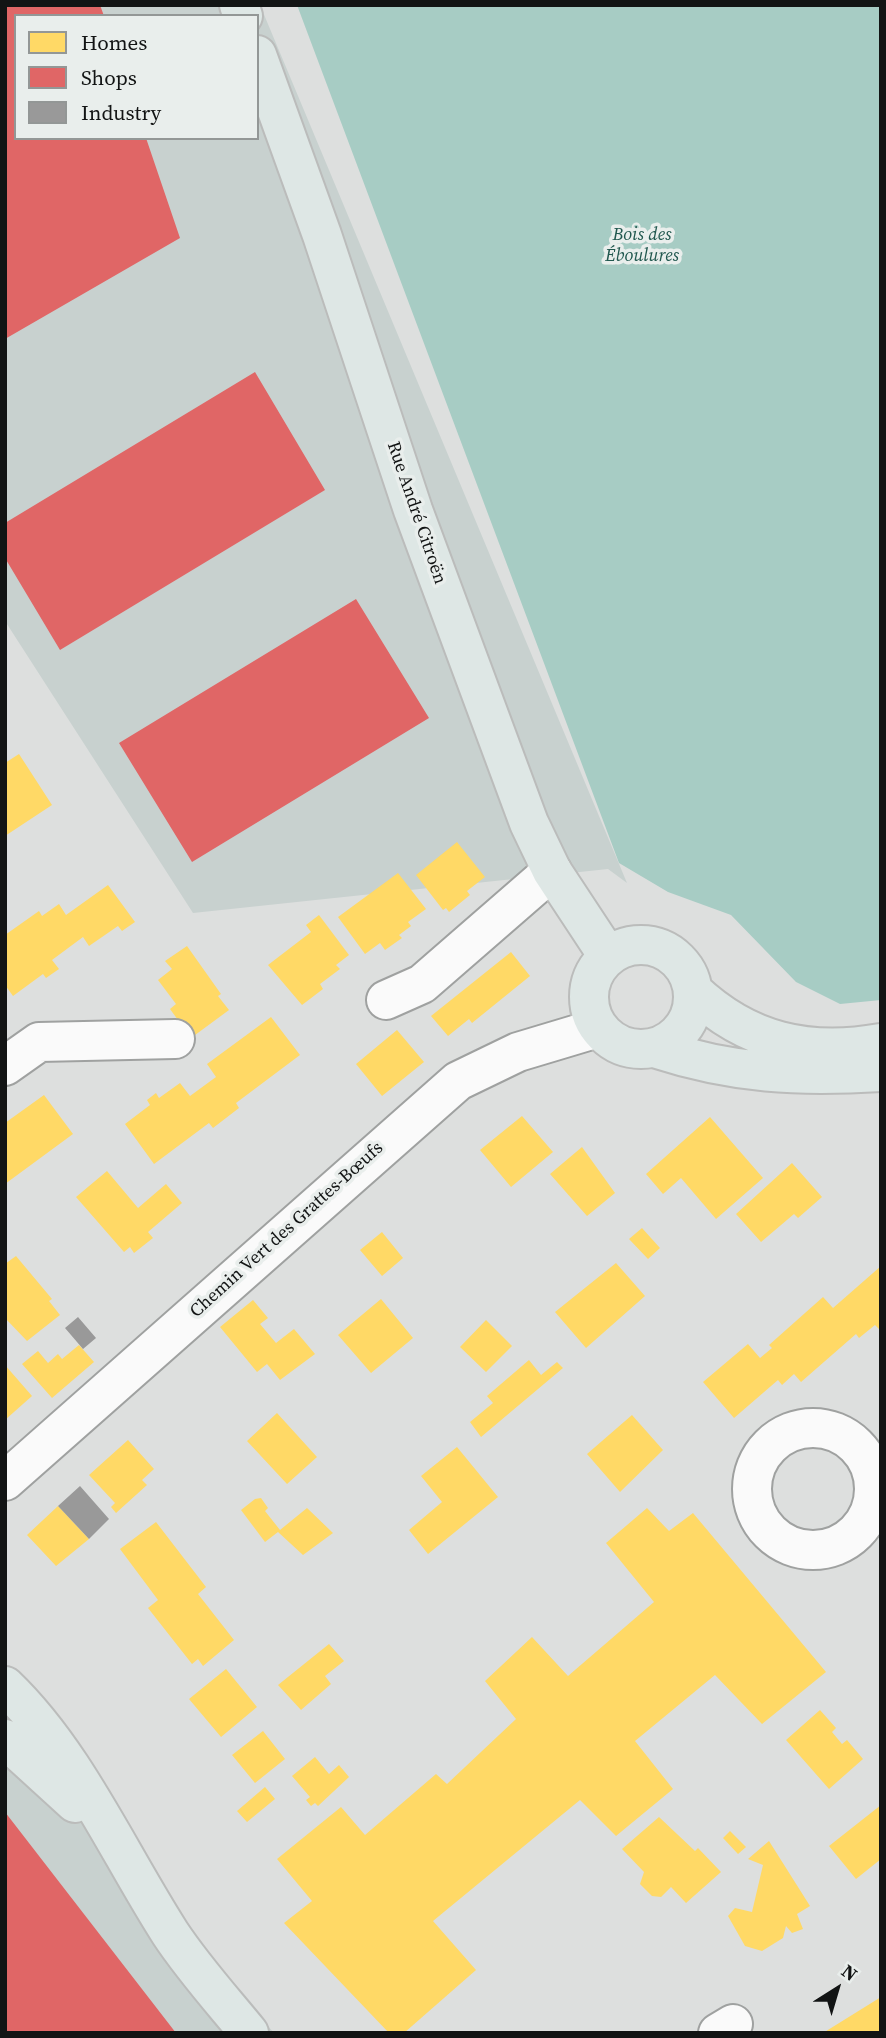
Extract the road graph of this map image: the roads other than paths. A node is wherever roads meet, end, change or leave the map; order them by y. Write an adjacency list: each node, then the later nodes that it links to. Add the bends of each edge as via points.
1 (259, 61): 2 (main road, Rue André Citroën, via 413,509 529,823)
2 (552, 871): 3 (main road, Rue André Citroën); 5 (street, via 422,984)
3 (608, 956): 4 (main road, via 634,945 660,949 682,965); 6 (main road, via 589,990)
4 (693, 991): 8 (main road, via 734,1024 763,1038 800,1045); 9 (main road, via 688,1020 668,1042)
5 (386, 1000)
6 (598, 1028): 9 (main road, via 623,1047); 12 (street, Chemin Vert des Grattes-Bœufs, via 518,1052 458,1081)
7 (175, 1039): 10 (street, via 39,1042)
8 (881, 1043)
9 (654, 1048): 11 (main road, via 747,1072 823,1076)
10 (5, 1066)
11 (881, 1072)
12 (5, 1481)
13 (5, 1686): 15 (main road, via 33,1714)
14 (5, 1739): 15 (main road)
15 (119, 1846): 16 (main road, via 170,1932)
16 (249, 2033)

